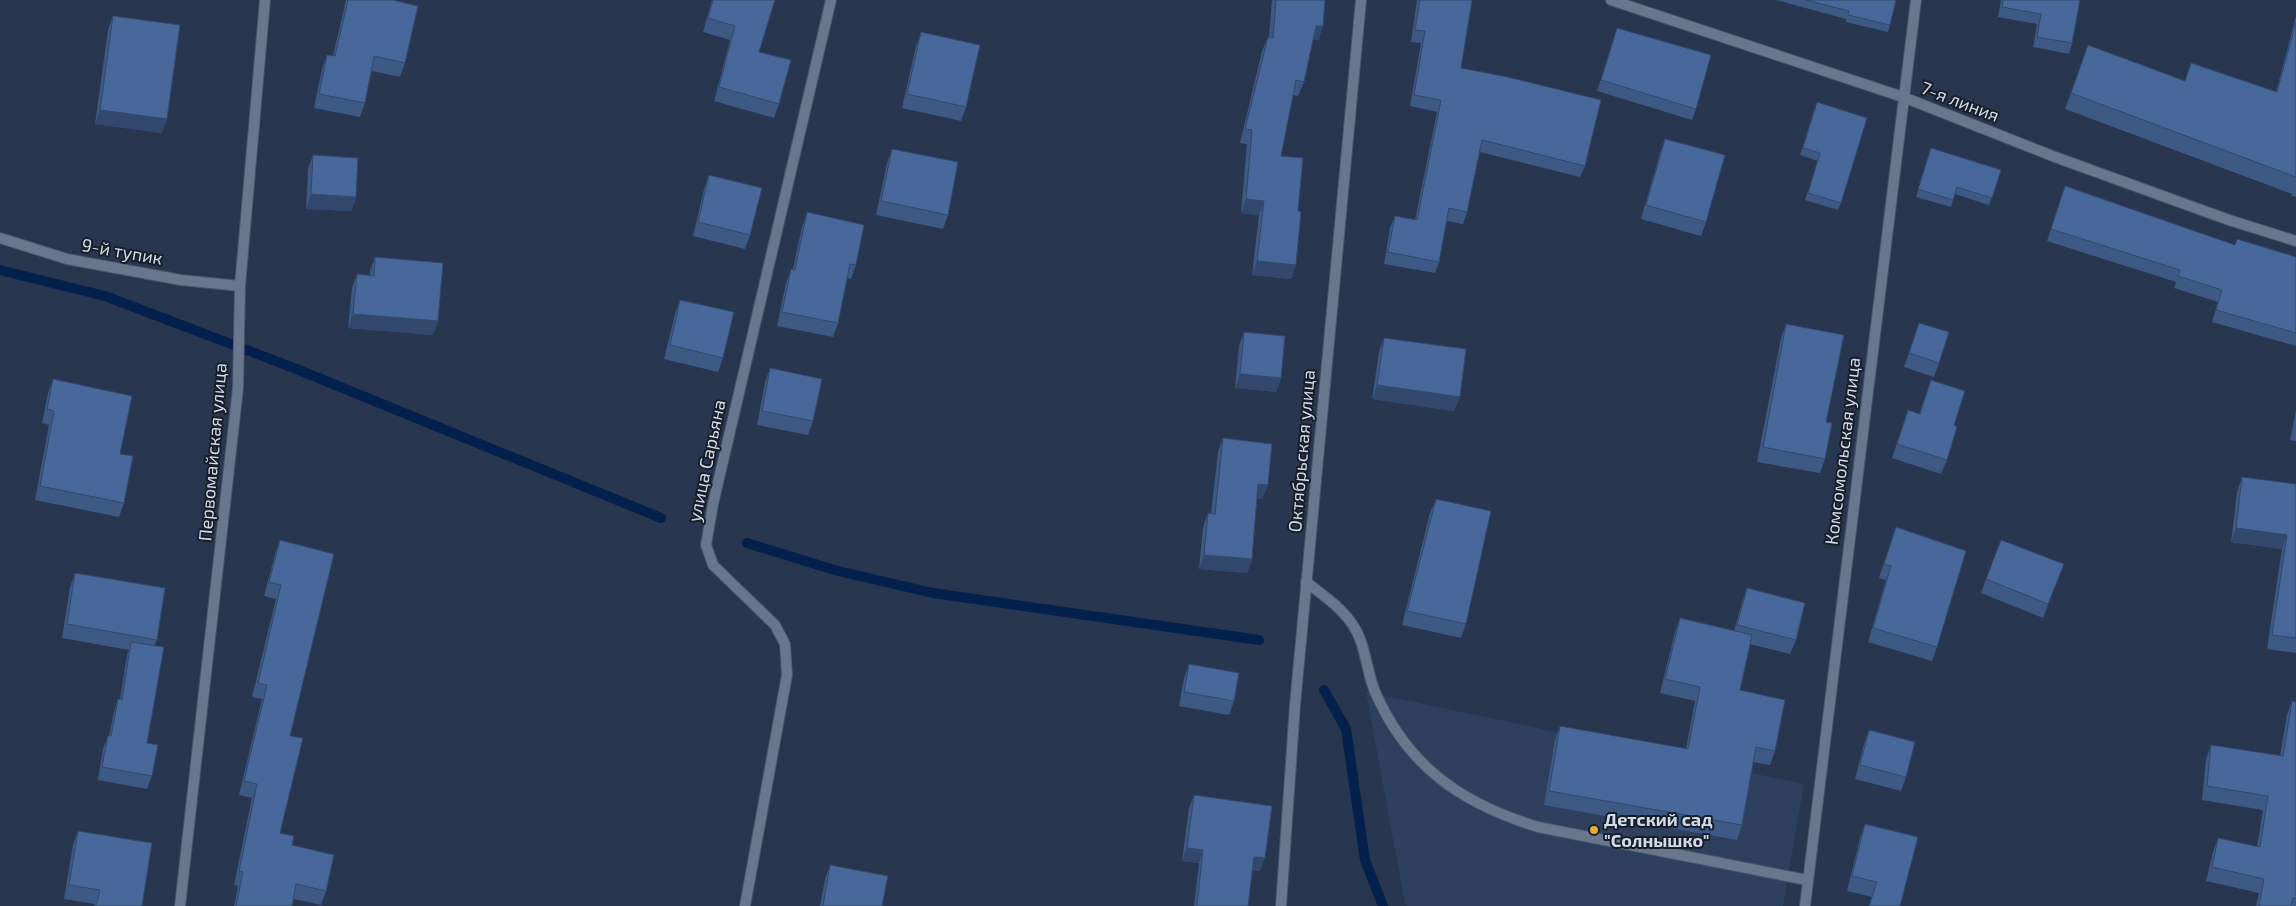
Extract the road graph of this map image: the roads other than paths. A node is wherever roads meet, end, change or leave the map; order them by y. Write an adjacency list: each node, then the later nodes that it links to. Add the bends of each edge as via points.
1 (264, 0): 9 (street, Первомайская улица)
2 (831, 0): 13 (street, улица Сарьяна, via 706,545 713,565 775,625 785,644 787,675)
3 (1361, 0): 10 (street, Октябрьская улица)
4 (1611, 0): 6 (street, 7-я линия)
5 (1916, 0): 6 (street, Комсомольская улица)
6 (1903, 98): 8 (street, 7-я линия, via 2055,157); 11 (street, Комсомольская улица)
7 (0, 238): 9 (street, 9-й тупик, via 68,259 181,280)
8 (2296, 241)
9 (240, 286): 12 (street, Первомайская улица, via 238,388)
10 (1306, 582): 11 (street, via 1340,609 1352,624 1360,638 1375,693 1402,742 1421,763 1474,802 1538,827); 14 (street, Октябрьская улица)
11 (1807, 880): 15 (street, Комсомольская улица)
12 (180, 906)
13 (745, 906)
14 (1281, 906)
15 (1804, 906)

